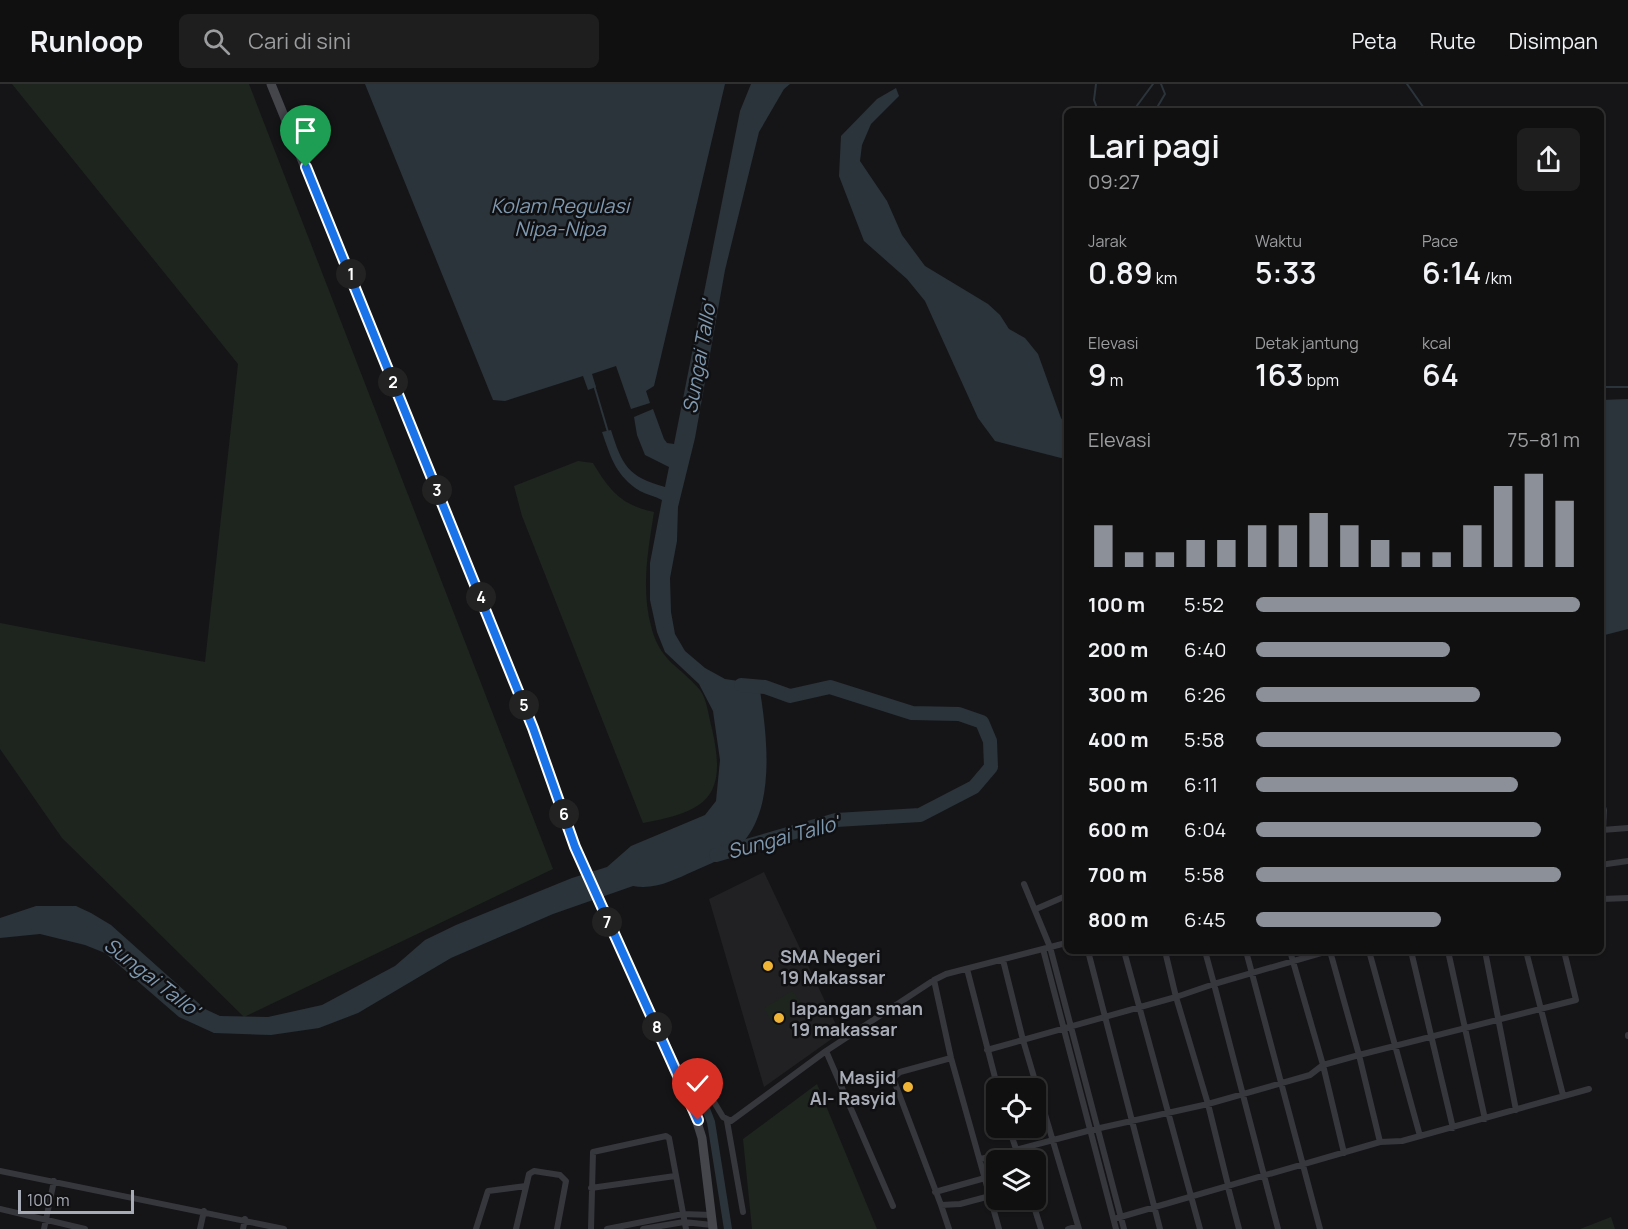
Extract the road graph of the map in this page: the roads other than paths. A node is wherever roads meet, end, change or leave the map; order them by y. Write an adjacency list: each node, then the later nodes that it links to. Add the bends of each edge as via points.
1 (271, 84): 52 (street, via 533,728 575,847)
2 (1628, 828): 3 (street)
3 (1604, 830)
4 (1628, 861): 5 (street)
5 (1604, 864)
6 (1024, 884): 10 (street)
7 (1064, 897): 10 (street)
8 (1628, 898): 9 (street)
9 (1604, 899)
10 (1036, 909): 12 (street)
11 (1064, 944): 12 (street)
12 (1046, 948): 27 (street); 38 (street); 40 (street)
13 (1089, 954): 36 (street)
14 (1125, 954): 34 (street)
15 (1166, 954): 33 (street)
16 (1206, 954): 32 (street)
17 (1247, 954): 30 (street)
18 (1291, 954): 28 (street)
19 (1318, 954): 28 (street)
20 (1330, 954): 46 (street)
21 (1370, 954): 43 (street)
22 (1412, 954): 41 (street)
23 (1449, 954): 39 (street)
24 (1486, 954): 37 (street)
25 (1527, 954): 35 (street)
26 (1565, 954): 35 (street, via 1576,1000)
27 (1003, 960): 29 (street); 42 (street)
28 (1293, 961): 30 (street); 48 (street)
29 (967, 969): 31 (street); 44 (street)
30 (1252, 973): 32 (street); 50 (street)
31 (934, 980): 45 (street); 47 (street)
32 (1214, 984): 33 (street); 53 (street)
33 (1176, 997): 34 (street); 55 (street)
34 (1138, 1007): 36 (street); 57 (street)
35 (1540, 1009): 37 (street); 54 (street)
36 (1103, 1017): 38 (street); 60 (street)
37 (1498, 1019): 39 (street); 56 (street)
38 (1071, 1026): 40 (street); 61 (street)
39 (1464, 1027): 41 (street); 58 (street)
40 (1063, 1029): 42 (street); 63 (street)
41 (1431, 1036): 43 (street); 62 (street)
42 (1023, 1040): 44 (street); 66 (street)
43 (1395, 1045): 46 (street); 64 (street)
44 (987, 1050): 49 (street)
45 (825, 1051): 59 (street, via 736,1119); 85 (street)
46 (1359, 1055): 48 (street); 67 (street)
47 (951, 1058): 70 (street); 81 (street, via 893,1076)
48 (1323, 1065): 50 (street, via 1310,1075); 69 (street)
49 (995, 1078)
50 (1281, 1083): 53 (street); 71 (street)
51 (1589, 1089): 54 (street)
52 (687, 1090): 59 (street, via 705,1087); 96 (street, via 702,1138)
53 (1242, 1093): 55 (street); 73 (street)
54 (1563, 1095): 56 (street)
55 (1208, 1104): 57 (street); 79 (street)
56 (1516, 1110): 58 (street)
57 (1168, 1113): 60 (street); 83 (street)
58 (1485, 1119): 62 (street)
59 (727, 1120): 91 (street)
60 (1131, 1120): 61 (street); 86 (street)
61 (1098, 1128): 63 (street); 93 (street)
62 (1453, 1128): 64 (street)
63 (1090, 1130): 66 (street); 93 (street)
64 (1420, 1136): 67 (street)
65 (1012, 1138): 68 (street)
66 (1054, 1139): 68 (street); 99 (street)
67 (1380, 1142): 69 (street)
68 (1016, 1149): 70 (street)
69 (1344, 1153): 71 (street)
70 (981, 1159): 75 (street)
71 (1305, 1164): 73 (street); 120 (street)
72 (0, 1171): 76 (street)
73 (1264, 1175): 79 (street); 119 (street)
74 (675, 1176): 80 (street); 80 (street, via 666,1136 595,1150); 92 (street)
75 (985, 1178): 77 (street); 81 (street)
76 (54, 1181): 90 (street); 95 (street)
77 (986, 1182)
78 (526, 1186): 105 (street, via 488,1191); 106 (street); 107 (street, via 530,1172 534,1171 565,1178)
79 (1228, 1186): 83 (street); 118 (street)
80 (591, 1188): 108 (street)
81 (935, 1192): 84 (street)
82 (986, 1197): 84 (street)
83 (1191, 1198): 86 (street); 117 (street)
84 (941, 1205): 110 (street)
85 (893, 1206)
86 (1154, 1208): 93 (street); 116 (street)
87 (0, 1209): 95 (street)
88 (994, 1210): 111 (street)
89 (1035, 1210): 112 (street)
90 (204, 1211): 94 (street); 102 (street)
91 (743, 1212)
92 (683, 1214): 96 (street); 97 (street); 98 (street)
93 (1118, 1218): 114 (street); 115 (street)
94 (245, 1219): 103 (street); 104 (street)
95 (46, 1220): 100 (street); 101 (street)
96 (712, 1223): 97 (street)
97 (685, 1225): 109 (street)
98 (609, 1228)
99 (1079, 1228): 113 (street)
100 (44, 1229)
101 (85, 1229)
102 (201, 1229)
103 (243, 1229)
104 (281, 1229)
105 (476, 1229)
106 (516, 1229)
107 (557, 1229)
108 (591, 1229)
109 (643, 1229)
110 (949, 1229)
111 (999, 1229)
112 (1041, 1229)
113 (1068, 1229)
114 (1116, 1229)
115 (1125, 1229)
116 (1160, 1229)
117 (1200, 1229)
118 (1239, 1229)
119 (1278, 1229)
120 (1320, 1229)

